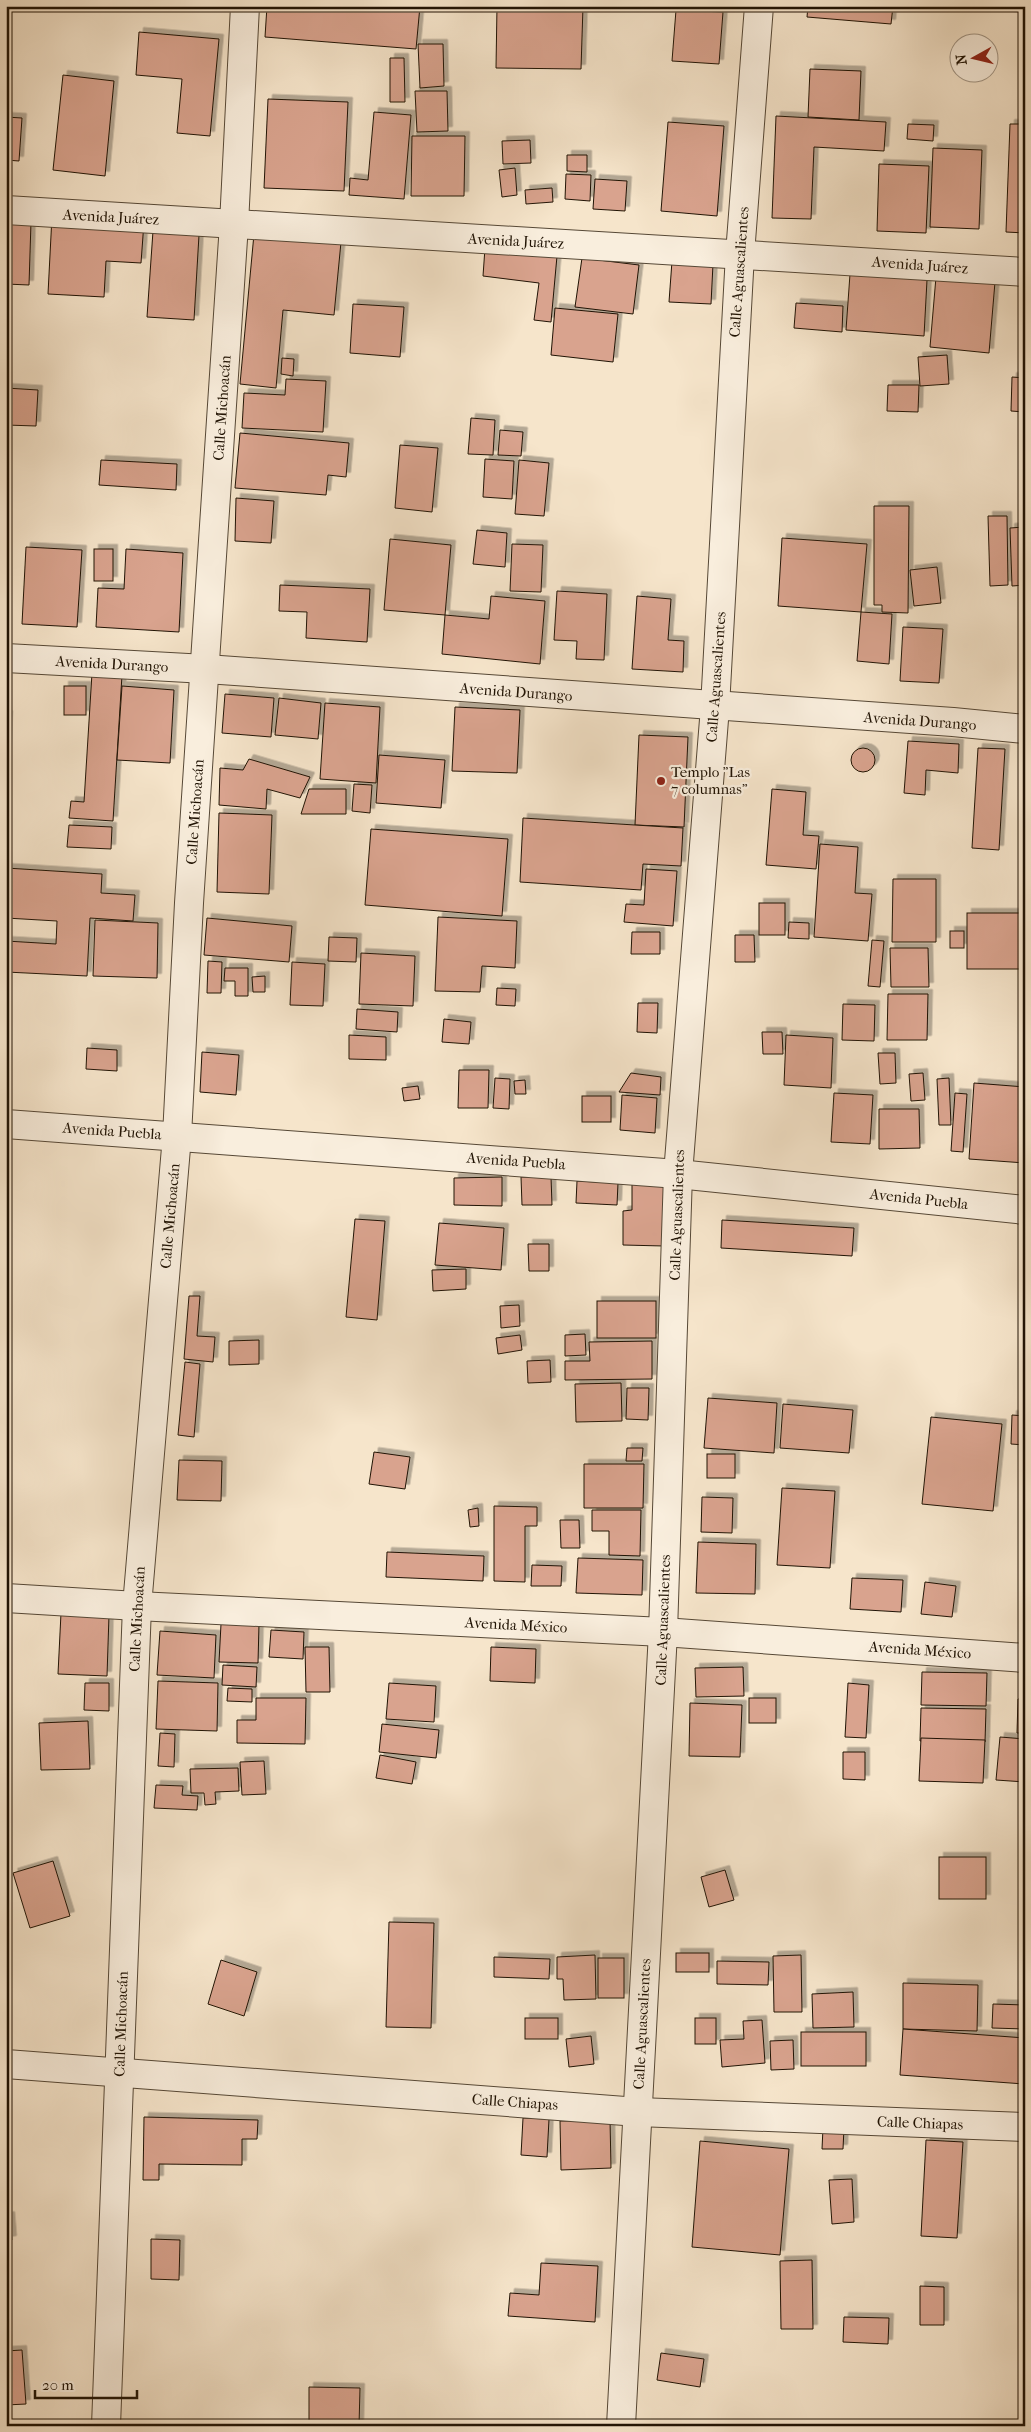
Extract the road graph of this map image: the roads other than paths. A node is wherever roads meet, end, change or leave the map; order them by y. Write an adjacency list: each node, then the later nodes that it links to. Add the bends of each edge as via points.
1 (245, 6): 4 (street, Calle Michoacán)
2 (759, 6): 5 (street, Calle Aguascalientes)
3 (6, 210): 4 (street, Avenida Juárez)
4 (234, 224): 5 (street, Avenida Juárez); 8 (street, Calle Michoacán)
5 (740, 254): 6 (street, Avenida Juárez); 9 (street, Calle Aguascalientes)
6 (1025, 272)
7 (6, 658): 8 (street, Avenida Durango)
8 (206, 670): 9 (street, Avenida Durango); 12 (street, Calle Michoacán)
9 (715, 707): 10 (street, Avenida Durango); 13 (street, Calle Aguascalientes)
10 (1025, 729)
11 (6, 1124): 12 (street, Avenida Puebla)
12 (177, 1136): 13 (street, Avenida Puebla); 16 (street, Calle Michoacán)
13 (678, 1174): 14 (street, Avenida Puebla); 17 (street, Calle Aguascalientes)
14 (1025, 1210)
15 (6, 1598): 16 (street, Avenida México)
16 (137, 1606): 17 (street, Avenida México); 20 (street, Calle Michoacán)
17 (663, 1632): 18 (street, Avenida México); 21 (street, Calle Aguascalientes)
18 (1025, 1658)
19 (6, 2064): 20 (street, Calle Chiapas)
20 (120, 2072): 21 (street, Calle Chiapas); 23 (street, Calle Michoacán)
21 (638, 2112): 22 (street, Calle Chiapas); 24 (street, Calle Aguascalientes)
22 (1025, 2127)
23 (106, 2426)
24 (621, 2426)

